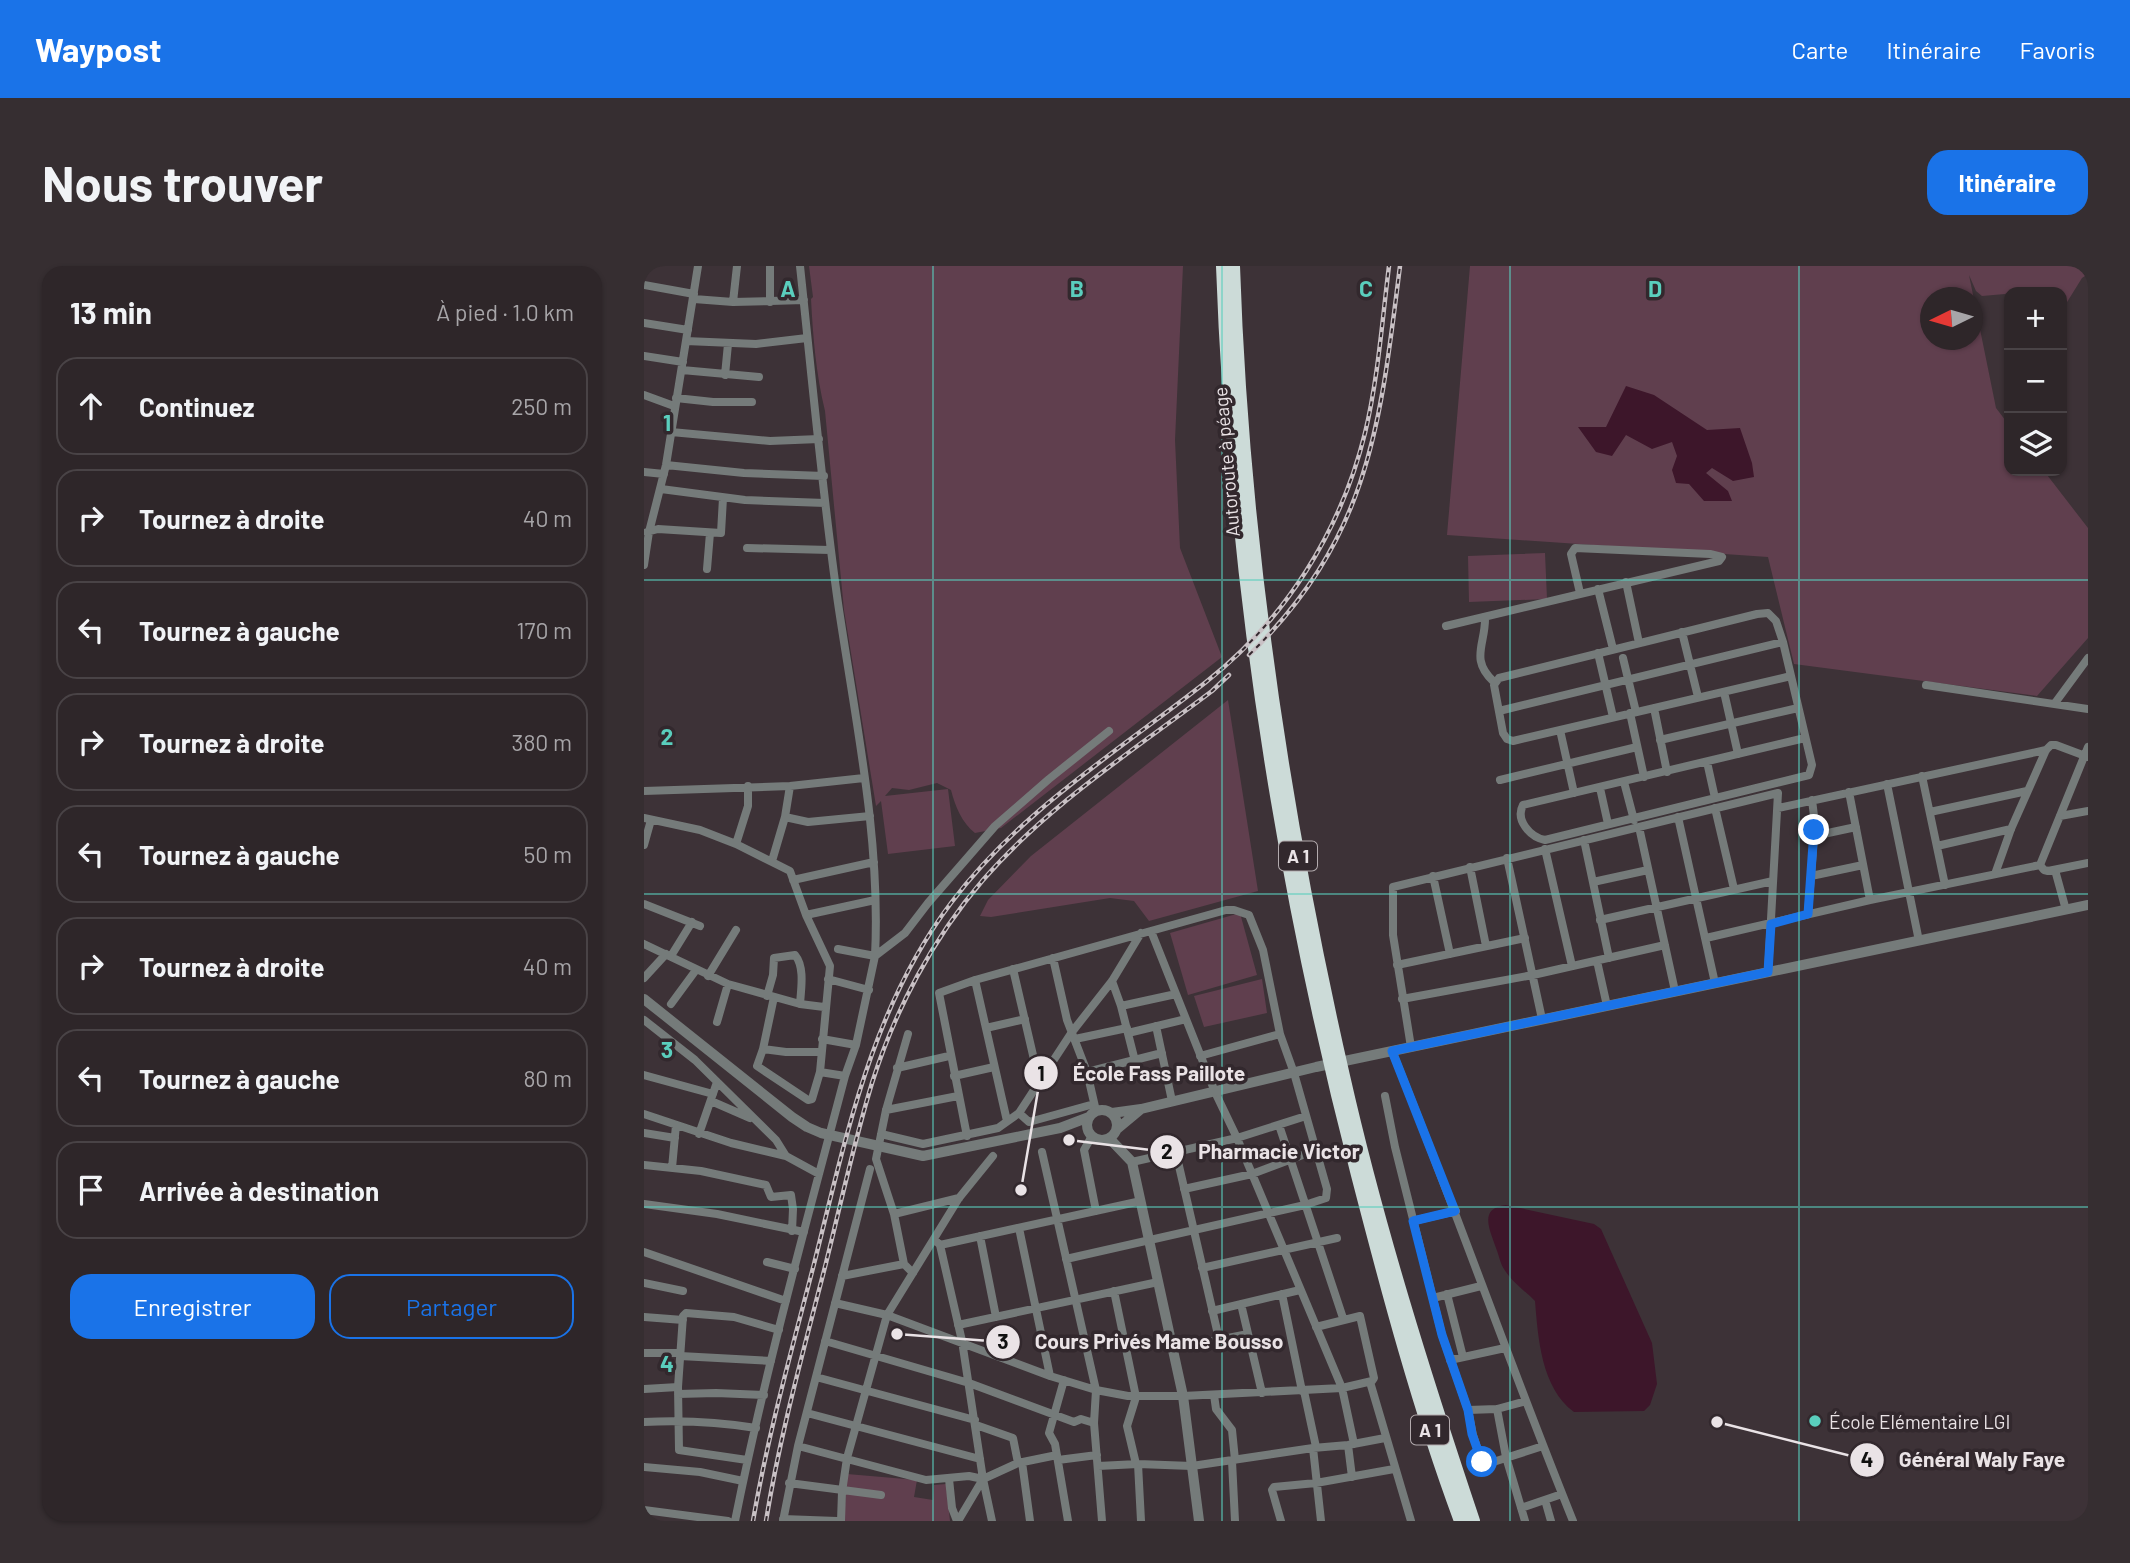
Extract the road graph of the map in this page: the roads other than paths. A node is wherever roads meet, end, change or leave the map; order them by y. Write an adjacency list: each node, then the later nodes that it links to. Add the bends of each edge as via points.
1 (698, 266): 8 (street)
2 (737, 266): 10 (street)
3 (770, 266): 11 (street)
4 (800, 266): 9 (street)
5 (1223, 266): 50 (highway, A 1, via 1233,440 1252,628)
6 (1233, 266): 50 (highway, Autoroute à péage / A 1, via 1243,452 1262,616)
7 (644, 285): 8 (street)
8 (694, 296): 10 (street); 13 (street)
9 (804, 300): 11 (street); 14 (street)
10 (733, 302): 11 (street)
11 (770, 302)
12 (644, 323): 13 (street)
13 (688, 330): 15 (street)
14 (807, 338): 16 (street); 25 (street)
15 (686, 341): 16 (street); 18 (street)
16 (728, 344): 19 (street)
17 (644, 356): 18 (street)
18 (682, 366): 19 (street); 22 (street)
19 (725, 374): 20 (street)
20 (759, 377)
21 (644, 395): 22 (street)
22 (675, 402): 23 (street); 24 (street)
23 (752, 402)
24 (671, 432): 25 (street, via 770,441); 26 (street)
25 (818, 439): 28 (street)
26 (665, 470): 27 (street); 28 (street); 29 (street)
27 (644, 472)
28 (824, 476): 31 (street)
29 (661, 489): 30 (street); 32 (street)
30 (723, 498): 31 (street); 33 (street, via 722,533)
31 (825, 503): 35 (street)
32 (647, 532): 33 (street); 36 (street)
33 (710, 533): 37 (street)
34 (747, 548): 35 (street)
35 (831, 550): 82 (street)
36 (644, 565)
37 (707, 569)
38 (1626, 582): 39 (street); 40 (street, via 1721,557 1575,548 1571,554); 45 (street)
39 (1598, 589): 40 (street); 46 (street)
40 (1580, 593): 41 (street)
41 (1485, 617): 42 (street); 55 (street, via 1479,653 1483,671)
42 (1446, 626)
43 (1682, 632): 44 (street, via 1765,612 1776,621); 45 (street); 51 (street)
44 (1783, 642): 51 (street); 53 (street)
45 (1639, 643): 46 (street)
46 (1613, 649): 47 (street)
47 (1598, 653): 55 (street); 56 (street)
48 (2088, 657): 52 (street)
49 (1623, 658): 54 (street)
50 (1262, 659): 213 (highway, A 1, via 1286,850)
51 (1690, 664): 54 (street); 59 (street)
52 (2084, 667): 60 (street)
53 (1790, 676): 58 (street); 62 (street)
54 (1629, 679): 56 (street); 65 (street)
55 (1494, 682): 64 (street)
56 (1604, 685): 64 (street); 66 (street)
57 (1926, 685): 60 (street)
58 (1724, 692): 59 (street); 67 (street)
59 (1698, 697): 61 (street)
60 (2055, 703): 63 (street)
61 (1654, 708): 65 (street); 71 (street)
62 (1798, 708): 67 (street); 70 (street)
63 (2088, 709)
64 (1499, 711): 68 (street, via 1509,741)
65 (1633, 713): 66 (street); 72 (street)
66 (1613, 717): 68 (street)
67 (1731, 723): 71 (street); 75 (street)
68 (1560, 730): 78 (street)
69 (1109, 732): 156 (street, via 995,826 905,933)
70 (1805, 738): 75 (street); 93 (street, via 1812,770 1807,776)
71 (1660, 740): 79 (street)
72 (1637, 747): 78 (street); 81 (street)
73 (2088, 747): 76 (street)
74 (2046, 750): 76 (street, via 2056,745); 80 (street); 91 (street)
75 (1738, 754): 77 (street)
76 (2086, 757): 102 (street)
77 (1707, 762): 79 (street); 93 (street)
78 (1568, 763): 83 (street); 92 (street)
79 (1667, 772): 81 (street)
80 (1922, 776): 85 (street); 98 (street)
81 (1644, 777): 84 (street)
82 (864, 778): 87 (street); 99 (street)
83 (1500, 780)
84 (1624, 782): 88 (street); 103 (street)
85 (1887, 784): 90 (street); 132 (street)
86 (748, 786): 87 (street); 89 (street); 111 (street, via 748,806)
87 (790, 786): 100 (street)
88 (1600, 788): 92 (street); 105 (street)
89 (644, 791)
90 (1849, 792): 94 (street); 107 (street)
91 (2027, 792): 98 (street); 108 (street)
92 (1574, 793): 105 (street, via 1523,805 1520,814 1526,830 1545,840)
93 (1715, 798): 103 (street)
94 (1812, 800): 96 (street); 109 (street)
95 (1715, 808): 96 (street, via 1778,793); 101 (street); 131 (street)
96 (1777, 808): 128 (street)
97 (2088, 811): 102 (street)
98 (1930, 812): 113 (street)
99 (870, 816): 100 (street, via 808,822); 117 (street)
100 (785, 817): 116 (street)
101 (1678, 817): 106 (street); 133 (street)
102 (2060, 817): 120 (street)
103 (1634, 818): 105 (street); 106 (street)
104 (648, 819): 111 (street, via 700,830); 112 (street)
105 (1608, 824)
106 (1637, 827): 110 (street); 122 (street)
107 (1856, 827): 109 (street); 119 (street)
108 (2011, 830): 113 (street); 124 (street)
109 (1814, 836): 126 (street)
110 (1584, 840): 114 (street); 129 (street)
111 (736, 844): 116 (street)
112 (644, 845)
113 (1937, 846): 130 (street)
114 (1545, 849): 115 (street); 161 (street)
115 (1507, 858): 121 (street); 147 (street)
116 (772, 861): 127 (street, via 789,870)
117 (874, 862): 127 (street); 134 (street)
118 (2088, 863): 123 (street)
119 (1863, 865): 126 (street); 135 (street)
120 (2040, 865): 123 (street, via 2046,871); 124 (street)
121 (1470, 867): 125 (street); 152 (street)
122 (1648, 870): 129 (street); 138 (street)
123 (2055, 870): 139 (street)
124 (1995, 874): 130 (street)
125 (1433, 876): 154 (street); 160 (street, via 1394,887)
126 (1811, 876): 140 (street)
127 (793, 880): 141 (street)
128 (1773, 881): 131 (street); 143 (street)
129 (1593, 883): 142 (street)
130 (1945, 885): 132 (street)
131 (1734, 890): 133 (street)
132 (1908, 892): 135 (street); 149 (street)
133 (1697, 899): 138 (street); 148 (street)
134 (875, 900): 141 (street); 156 (street)
135 (1870, 900): 140 (street)
136 (644, 904): 155 (street, via 695,924)
137 (2088, 905): 139 (street)
138 (1657, 907): 142 (street); 151 (street)
139 (2066, 910): 149 (street)
140 (1808, 914): 143 (street)
141 (806, 915): 168 (street, via 828,959)
142 (1601, 920): 158 (street)
143 (1771, 924): 148 (street); 164 (street)
144 (736, 930): 165 (street)
145 (1151, 931): 146 (street); 175 (street); 193 (street, via 1226,910 1249,915 1263,950)
146 (1141, 933): 157 (street); 170 (street)
147 (1525, 938): 152 (street); 166 (street)
148 (1706, 938): 171 (street)
149 (1919, 941): 164 (street)
150 (644, 944): 155 (street)
151 (1665, 945): 158 (street); 174 (street)
152 (1486, 946): 154 (street)
153 (838, 949): 156 (street)
154 (1450, 954): 160 (street)
155 (668, 955): 163 (street); 167 (street)
156 (875, 956): 173 (street)
157 (1053, 958): 162 (street); 194 (street)
158 (1609, 958): 159 (street)
159 (1597, 961): 161 (street); 182 (street)
160 (1397, 965): 178 (street)
161 (1572, 966): 166 (street)
162 (1013, 969): 169 (street); 184 (street)
163 (696, 970): 165 (street); 179 (street)
164 (1768, 972): 171 (street)
165 (708, 975): 172 (street)
166 (1532, 975): 178 (street); 186 (street)
167 (644, 978)
168 (828, 979): 173 (street); 183 (street)
169 (975, 980): 190 (street); 202 (street, via 939,993)
170 (1112, 981): 181 (street); 194 (street)
171 (1716, 983): 174 (street)
172 (727, 984): 176 (street); 188 (street)
173 (869, 990): 196 (street)
174 (1675, 991): 182 (street)
175 (1175, 994): 181 (street); 185 (street)
176 (771, 996): 180 (street); 180 (street, via 774,958 795,955 800,967); 198 (street)
177 (644, 999): 232 (street, via 792,1117 821,1133 923,1156)
178 (1402, 999): 197 (street)
179 (671, 1004)
180 (800, 1004): 183 (street)
181 (1121, 1006): 191 (street)
182 (1607, 1006): 186 (street)
183 (824, 1007): 195 (street)
184 (1025, 1019): 190 (street); 214 (street)
185 (1185, 1019): 189 (street); 203 (street)
186 (1542, 1019): 197 (street)
187 (644, 1020): 215 (street)
188 (717, 1022)
189 (1156, 1026): 191 (street); 201 (street)
190 (985, 1028): 205 (street)
191 (1128, 1031): 194 (street); 204 (street)
192 (908, 1034): 206 (street)
193 (1280, 1034): 203 (street); 209 (street)
194 (1074, 1036): 208 (street); 214 (street)
195 (822, 1039): 196 (street); 200 (street)
196 (856, 1045): 211 (street)
197 (1411, 1047): 199 (street)
198 (763, 1049): 200 (street); 207 (street, via 758,1068 808,1100 813,1099)
199 (1392, 1051): 209 (street); 259 (street)
200 (820, 1052): 207 (street)
201 (1162, 1054): 204 (street); 220 (street)
202 (950, 1056): 206 (street); 212 (street)
203 (1200, 1056): 216 (street)
204 (1135, 1060): 208 (street)
205 (994, 1066): 212 (street); 229 (street)
206 (897, 1068): 222 (street)
207 (820, 1072): 211 (street)
208 (1087, 1072): 223 (street)
209 (1294, 1073): 216 (street); 227 (street)
210 (644, 1075): 219 (street)
211 (845, 1076): 251 (street)
212 (954, 1076): 217 (street)
213 (1338, 1078): 389 (highway, A 1, via 1398,1323); 390 (highway, A 1)
214 (1039, 1081): 224 (street)
215 (717, 1082): 219 (street); 228 (street)
216 (1215, 1092): 220 (street); 240 (street)
217 (958, 1096): 222 (street); 237 (street)
218 (1385, 1096): 263 (street)
219 (712, 1097): 228 (street); 234 (street)
220 (1172, 1101): 221 (street)
221 (1141, 1109): 225 (street); 236 (street)
222 (886, 1110): 235 (street)
223 (1093, 1111): 224 (street, via 1029,1122); 225 (street); 232 (street); 238 (street, via 1087,1126)
224 (1018, 1113): 229 (street)
225 (1112, 1113): 236 (street, via 1117,1122)
226 (644, 1114): 230 (street)
227 (1306, 1116): 231 (street); 241 (street)
228 (754, 1119): 244 (street)
229 (1007, 1121): 237 (street)
230 (676, 1125): 234 (street); 239 (street)
231 (1279, 1125): 240 (street); 246 (street)
232 (1060, 1128): 238 (street)
233 (644, 1133): 239 (street)
234 (699, 1134): 244 (street)
235 (880, 1134): 237 (street, via 923,1144); 260 (street, via 876,1159)
236 (1113, 1134): 238 (street, via 1099,1139); 247 (street)
237 (967, 1136)
238 (1092, 1136): 258 (street, via 1084,1150)
239 (675, 1138): 249 (street)
240 (1237, 1139): 243 (street); 252 (street)
241 (1316, 1150): 246 (street); 257 (street, via 1326,1198)
242 (1042, 1152): 262 (street)
243 (1176, 1153): 247 (street); 253 (street)
244 (786, 1156): 251 (street)
245 (993, 1156): 254 (street)
246 (1290, 1160): 252 (street); 257 (street)
247 (1132, 1163): 255 (street)
248 (644, 1165): 249 (street)
249 (672, 1168): 265 (street, via 766,1185 771,1196 791,1195)
250 (870, 1169): 281 (street)
251 (819, 1174): 267 (street)
252 (1252, 1174): 253 (street); 261 (street)
253 (1184, 1189): 266 (street)
254 (959, 1198): 260 (street); 271 (street)
255 (1141, 1201): 258 (street); 270 (street)
256 (644, 1204): 265 (street, via 730,1216)
257 (1305, 1205): 261 (street); 272 (street)
258 (1096, 1211): 262 (street)
259 (1455, 1211): 263 (street); 284 (street)
260 (894, 1214): 277 (street)
261 (1269, 1214): 266 (street); 273 (street)
262 (1058, 1219): 264 (street); 275 (street)
263 (1413, 1221): 290 (street)
264 (1019, 1228): 268 (street); 295 (street)
265 (792, 1231): 267 (street)
266 (1194, 1231): 270 (street); 278 (street)
267 (804, 1232): 279 (street)
268 (980, 1236): 271 (street); 299 (street)
269 (1337, 1238): 272 (street)
270 (1149, 1241): 275 (street); 282 (street)
271 (937, 1242): 280 (street); 302 (street)
272 (1316, 1242): 273 (street); 300 (street)
273 (1284, 1251): 278 (street); 285 (street)
274 (644, 1252): 292 (street)
275 (1066, 1259): 291 (street)
276 (767, 1262): 279 (street)
277 (904, 1264): 280 (street); 281 (street)
278 (1202, 1268): 296 (street)
279 (795, 1269): 292 (street)
280 (913, 1273): 297 (street)
281 (842, 1276): 293 (street)
282 (1158, 1282): 287 (street); 310 (street)
283 (644, 1283): 286 (street)
284 (1481, 1286): 289 (street); 309 (street)
285 (1300, 1290): 288 (street); 303 (street)
286 (683, 1291)
287 (1114, 1291): 291 (street); 332 (street)
288 (1282, 1294): 294 (street); 327 (street)
289 (1447, 1294): 290 (street); 314 (street)
290 (1433, 1298): 315 (street)
291 (1076, 1299): 295 (street); 324 (street)
292 (786, 1301): 304 (street)
293 (835, 1303): 297 (street); 307 (street)
294 (1241, 1304): 296 (street); 305 (street)
295 (1036, 1308): 299 (street); 317 (street)
296 (1212, 1311): 306 (street)
297 (887, 1315): 308 (street); 313 (street)
298 (644, 1317): 301 (street)
299 (996, 1317): 302 (street)
300 (1343, 1318): 303 (street); 320 (street, via 1362,1317 1374,1378)
301 (683, 1320): 304 (street, via 686,1313 717,1315); 312 (street)
302 (958, 1325): 308 (street)
303 (1316, 1327): 322 (street)
304 (779, 1329): 316 (street)
305 (1248, 1334): 306 (street); 328 (street)
306 (1219, 1339): 310 (street)
307 (825, 1341): 313 (street); 318 (street)
308 (962, 1341): 317 (street); 321 (street)
309 (1505, 1348): 314 (street); 333 (street)
310 (1173, 1349): 331 (street)
311 (644, 1353): 312 (street)
312 (680, 1354): 316 (street); 325 (street)
313 (876, 1354): 321 (street); 326 (street)
314 (1463, 1357): 315 (street)
315 (1450, 1360): 335 (street)
316 (771, 1362): 329 (street)
317 (1050, 1376): 319 (street)
318 (816, 1377): 326 (street); 336 (street)
319 (1064, 1380): 324 (street); 337 (street)
320 (1370, 1382): 322 (street); 344 (street)
321 (969, 1383): 337 (street); 340 (street)
322 (1342, 1388): 327 (street); 345 (street)
323 (644, 1389): 325 (street)
324 (1096, 1390): 332 (street); 341 (street)
325 (678, 1391): 329 (street); 338 (street)
326 (866, 1391): 340 (street); 342 (street)
327 (1303, 1391): 328 (street); 348 (street)
328 (1262, 1392): 330 (street)
329 (764, 1395): 343 (street)
330 (1214, 1395): 331 (street); 355 (street, via 1216,1409 1232,1430)
331 (1183, 1396): 332 (street); 359 (street)
332 (1136, 1397): 357 (street, via 1127,1426)
333 (1526, 1401): 334 (street); 347 (street)
334 (1497, 1409): 335 (street); 351 (street)
335 (1468, 1410): 351 (street, via 1482,1462)
336 (807, 1413): 342 (street); 346 (street)
337 (1055, 1415): 341 (street); 350 (street, via 1049,1437)
338 (677, 1420): 339 (street); 343 (street); 354 (street, via 679,1450)
339 (644, 1422)
340 (975, 1422): 353 (street); 356 (street, via 1013,1438)
341 (1094, 1423): 349 (street)
342 (856, 1426): 352 (street); 353 (street)
343 (756, 1428): 354 (street)
344 (1385, 1438): 345 (street); 361 (street)
345 (1351, 1445): 348 (street); 362 (street)
346 (798, 1446): 352 (street); 366 (street)
347 (1543, 1446): 351 (street); 369 (street)
348 (1314, 1448): 355 (street); 367 (street)
349 (1097, 1455): 350 (street); 358 (street)
350 (1058, 1457): 356 (street); 381 (street)
351 (1506, 1457): 372 (street)
352 (847, 1458): 363 (street, via 926,1479); 368 (street)
353 (980, 1459): 364 (street)
354 (747, 1460): 365 (street)
355 (1234, 1461): 359 (street); 385 (street)
356 (1020, 1462): 364 (street); 380 (street)
357 (1137, 1464): 358 (street); 359 (street); 383 (street)
358 (1098, 1466): 382 (street)
359 (1192, 1466): 384 (street)
360 (644, 1467): 365 (street)
361 (1395, 1469): 362 (street); 388 (street)
362 (1352, 1477): 367 (street)
363 (949, 1479): 364 (street); 378 (street)
364 (983, 1479): 378 (street); 379 (street)
365 (743, 1480): 376 (street)
366 (789, 1483): 368 (street); 374 (street)
367 (1316, 1483): 386 (street, via 1272,1488); 387 (street)
368 (842, 1492): 370 (street); 377 (street)
369 (1562, 1494): 371 (street); 393 (street)
370 (881, 1495)
371 (1545, 1500): 372 (street); 392 (street)
372 (1521, 1508): 391 (street)
373 (644, 1510): 375 (street)
374 (783, 1520): 377 (street)
375 (728, 1521)
376 (735, 1521)
377 (839, 1521)
378 (958, 1521)
379 (992, 1521)
380 (1031, 1521)
381 (1068, 1521)
382 (1102, 1521)
383 (1141, 1521)
384 (1199, 1521)
385 (1235, 1521)
386 (1281, 1521)
387 (1321, 1521)
388 (1411, 1521)
389 (1461, 1521)
390 (1473, 1521)
391 (1525, 1521)
392 (1551, 1521)
393 (1573, 1521)

